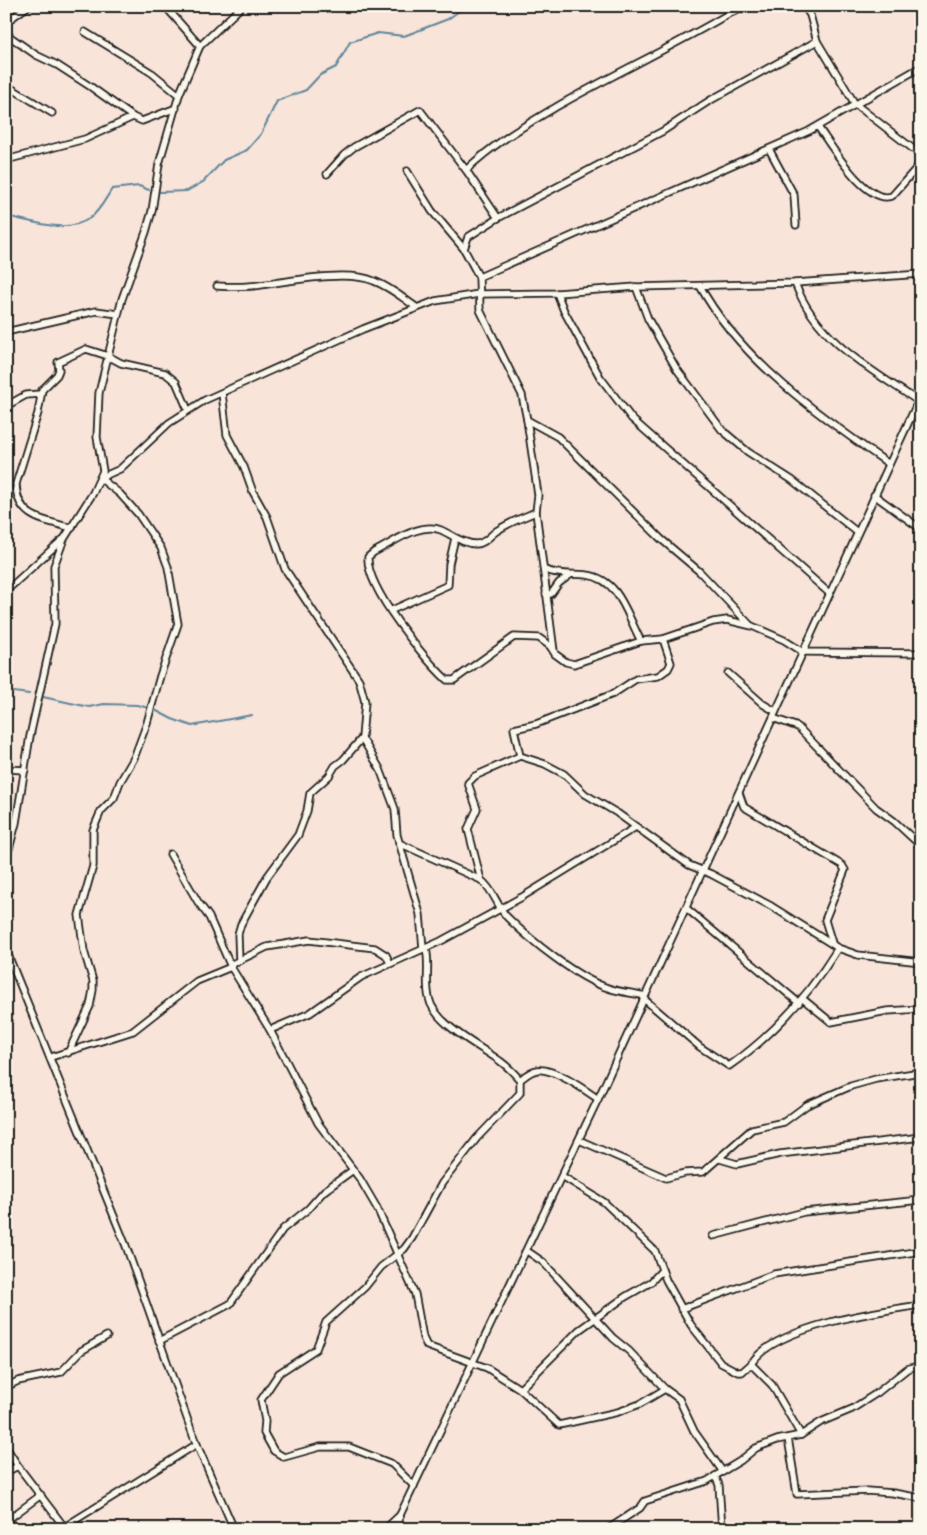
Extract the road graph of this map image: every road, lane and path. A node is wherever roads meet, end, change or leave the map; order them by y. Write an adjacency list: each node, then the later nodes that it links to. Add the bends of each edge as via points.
1 (28, 6): 6 (street)
2 (165, 6): 10 (street)
3 (242, 6): 10 (street)
4 (748, 6): 23 (street, via 605,79 529,123 482,154)
5 (804, 6): 9 (street)
6 (6, 22)
7 (86, 32): 13 (street)
8 (6, 34): 17 (street, via 36,55 58,65)
9 (817, 41): 14 (street); 26 (street, via 709,101 663,131)
10 (200, 46): 13 (street)
11 (921, 67): 14 (street)
12 (6, 85): 16 (street)
13 (179, 94): 15 (street)
14 (856, 104): 18 (street); 20 (street)
15 (176, 108): 17 (street, via 142,121); 38 (street, via 159,164 148,225)
16 (52, 113)
17 (133, 118): 21 (street, via 85,139)
18 (818, 127): 19 (street); 22 (street, via 864,188 879,196 892,196)
19 (769, 149): 27 (street, via 794,195); 30 (street)
20 (921, 155)
21 (6, 160)
22 (921, 162)
23 (466, 170): 25 (street, via 420,110 354,147); 26 (street)
24 (407, 171): 28 (street, via 432,211)
25 (327, 174)
26 (498, 218): 28 (street, via 468,238)
27 (796, 225)
28 (464, 249): 30 (street)
29 (921, 274): 31 (street)
30 (479, 278): 35 (street)
31 (795, 283): 33 (street); 43 (street, via 815,320 833,340 872,371)
32 (217, 286): 37 (street, via 360,277 389,288)
33 (700, 286): 34 (street); 47 (street, via 721,319 763,364 835,426)
34 (636, 287): 36 (street); 53 (street, via 648,319 676,368 722,430)
35 (479, 294): 36 (street); 37 (street, via 435,300); 46 (street, via 480,310 522,395)
36 (558, 294): 59 (street, via 600,377 632,419)
37 (416, 307): 41 (street)
38 (118, 314): 39 (street, via 96,311); 40 (street)
39 (6, 332)
40 (108, 356): 42 (street, via 86,349 58,362 57,375); 45 (street, via 121,364 159,371 171,377 180,388); 48 (street, via 97,418 103,471)
41 (222, 393): 45 (street); 72 (street, via 227,436 267,517 285,569 360,680 365,702)
42 (41, 394): 44 (street, via 26,396); 51 (street, via 16,484 17,498 31,515)
43 (920, 398): 47 (street)
44 (6, 406)
45 (188, 410): 48 (street, via 169,423 120,469)
46 (527, 420): 50 (street, via 538,495); 62 (street, via 558,437)
47 (889, 464): 49 (street)
48 (100, 478): 51 (street); 98 (street, via 138,514 161,548 168,567 178,624 134,758 114,798 101,811 94,830 93,866 79,915 93,990 90,1006)
49 (874, 495): 52 (street); 53 (street)
50 (536, 512): 55 (street, via 498,530 483,542 476,544); 56 (street)
51 (72, 528): 54 (street)
52 (921, 529)
53 (857, 532): 59 (street)
54 (64, 538): 58 (street); 75 (street, via 54,566 55,624)
55 (455, 538): 61 (street, via 448,585); 61 (street, via 428,527 368,557 372,579)
56 (545, 570): 57 (street); 60 (street)
57 (570, 576): 60 (street, via 559,583 552,594); 64 (street, via 599,577 613,586)
58 (6, 591)
59 (829, 593): 65 (street)
60 (546, 594): 66 (street)
61 (392, 610): 66 (street, via 415,647 451,681 514,637 539,638 550,646)
62 (752, 626): 63 (street, via 721,621); 65 (street)
63 (663, 639): 64 (street); 73 (street, via 671,663 664,672 636,679 613,694 536,724 514,729)
64 (641, 642): 66 (street, via 574,664)
65 (803, 652): 67 (street); 70 (street)
66 (554, 654)
67 (918, 654): 68 (street)
68 (921, 658)
69 (728, 673): 70 (street, via 763,704)
70 (776, 711): 71 (street)
71 (773, 718): 76 (street); 80 (street, via 798,727 876,808)
72 (362, 738): 79 (street, via 380,769 392,802); 90 (street, via 310,793 308,811 298,835 267,876 241,924)
73 (520, 756): 77 (street, via 564,774 586,794); 84 (street, via 474,776 468,783 477,810 468,829)
74 (6, 769): 75 (street)
75 (25, 770): 82 (street)
76 (739, 793): 83 (street); 87 (street, via 744,807 842,865 845,870 825,920)
77 (636, 827): 83 (street, via 670,853); 85 (street)
78 (921, 828): 80 (street)
79 (399, 843): 84 (street); 88 (street, via 418,901)
80 (921, 847)
81 (170, 854): 93 (street, via 209,917)
82 (6, 860)
83 (703, 871): 86 (street); 87 (street, via 771,906)
84 (480, 880): 85 (street, via 491,889)
85 (502, 908): 88 (street); 94 (street, via 516,925 576,972 608,988)
86 (686, 908): 94 (street); 95 (street)
87 (835, 946): 91 (street, via 858,955); 95 (street, via 817,982)
88 (424, 948): 92 (street); 101 (street, via 429,964 428,998 432,1009 444,1022 501,1061)
89 (6, 950): 99 (street)
90 (239, 961): 92 (street, via 267,947 308,940 375,948 386,955); 93 (street)
91 (921, 962)
92 (390, 963): 97 (street, via 352,982 310,1013)
93 (230, 966): 97 (street); 98 (street, via 197,981 141,1027)
94 (645, 998): 95 (street, via 700,1047 729,1066 767,1036); 102 (street)
95 (801, 1001): 96 (street, via 831,1022 887,1011)
96 (921, 1009)
97 (270, 1030): 106 (street, via 318,1123)
98 (68, 1053): 99 (street)
99 (51, 1057): 118 (street, via 126,1246)
100 (921, 1072): 105 (street, via 876,1079 837,1092 807,1105 784,1122 752,1129)
101 (520, 1080): 102 (street, via 529,1073 543,1070); 112 (street, via 520,1093 477,1138 442,1183 412,1238)
102 (598, 1098): 104 (street)
103 (921, 1137): 105 (street, via 780,1154 737,1164)
104 (579, 1140): 105 (street, via 666,1178 703,1172); 107 (street)
105 (720, 1159)
106 (353, 1170): 112 (street, via 377,1208); 118 (street, via 324,1191 283,1229 230,1304)
107 (562, 1176): 110 (street); 113 (street, via 604,1202 654,1251)
108 (921, 1200): 109 (street, via 804,1212)
109 (714, 1236)
110 (527, 1251): 116 (street, via 544,1262); 119 (street)
111 (921, 1251): 115 (street, via 774,1274)
112 (397, 1255): 119 (street, via 415,1294 427,1346); 133 (street, via 326,1322 316,1349 279,1373 261,1400 265,1421 263,1430 279,1455 320,1447 349,1447 387,1461)
113 (662, 1270): 115 (street); 116 (street, via 651,1282)
114 (921, 1305): 120 (street, via 834,1320 761,1351)
115 (682, 1309): 120 (street, via 721,1363 738,1372)
116 (596, 1318): 123 (street, via 578,1330); 124 (street)
117 (108, 1336): 122 (street, via 81,1351 60,1372 18,1381)
118 (159, 1341): 127 (street)
119 (474, 1362): 123 (street); 133 (street)
120 (751, 1364): 125 (street, via 772,1385)
121 (921, 1364): 125 (street, via 907,1369 852,1409)
122 (6, 1387)
123 (520, 1389): 124 (street, via 555,1423 563,1425 618,1412)
124 (665, 1389): 131 (street, via 681,1402 694,1431)
125 (801, 1435): 126 (street)
126 (788, 1438): 131 (street, via 756,1448); 135 (street, via 797,1494 867,1491)
127 (197, 1444): 138 (street); 139 (street)
128 (6, 1447): 129 (street)
129 (18, 1466): 130 (street); 134 (street)
130 (6, 1472)
131 (723, 1472): 132 (street)
132 (715, 1476): 142 (street, via 645,1501 640,1508); 143 (street, via 720,1485)
133 (414, 1486): 136 (street)
134 (40, 1495): 137 (street); 138 (street)
135 (921, 1498)
136 (400, 1515): 140 (street); 141 (street)
137 (6, 1521)
138 (64, 1528)
139 (234, 1529)
140 (384, 1529)
141 (397, 1529)
142 (608, 1529)
143 (722, 1529)

